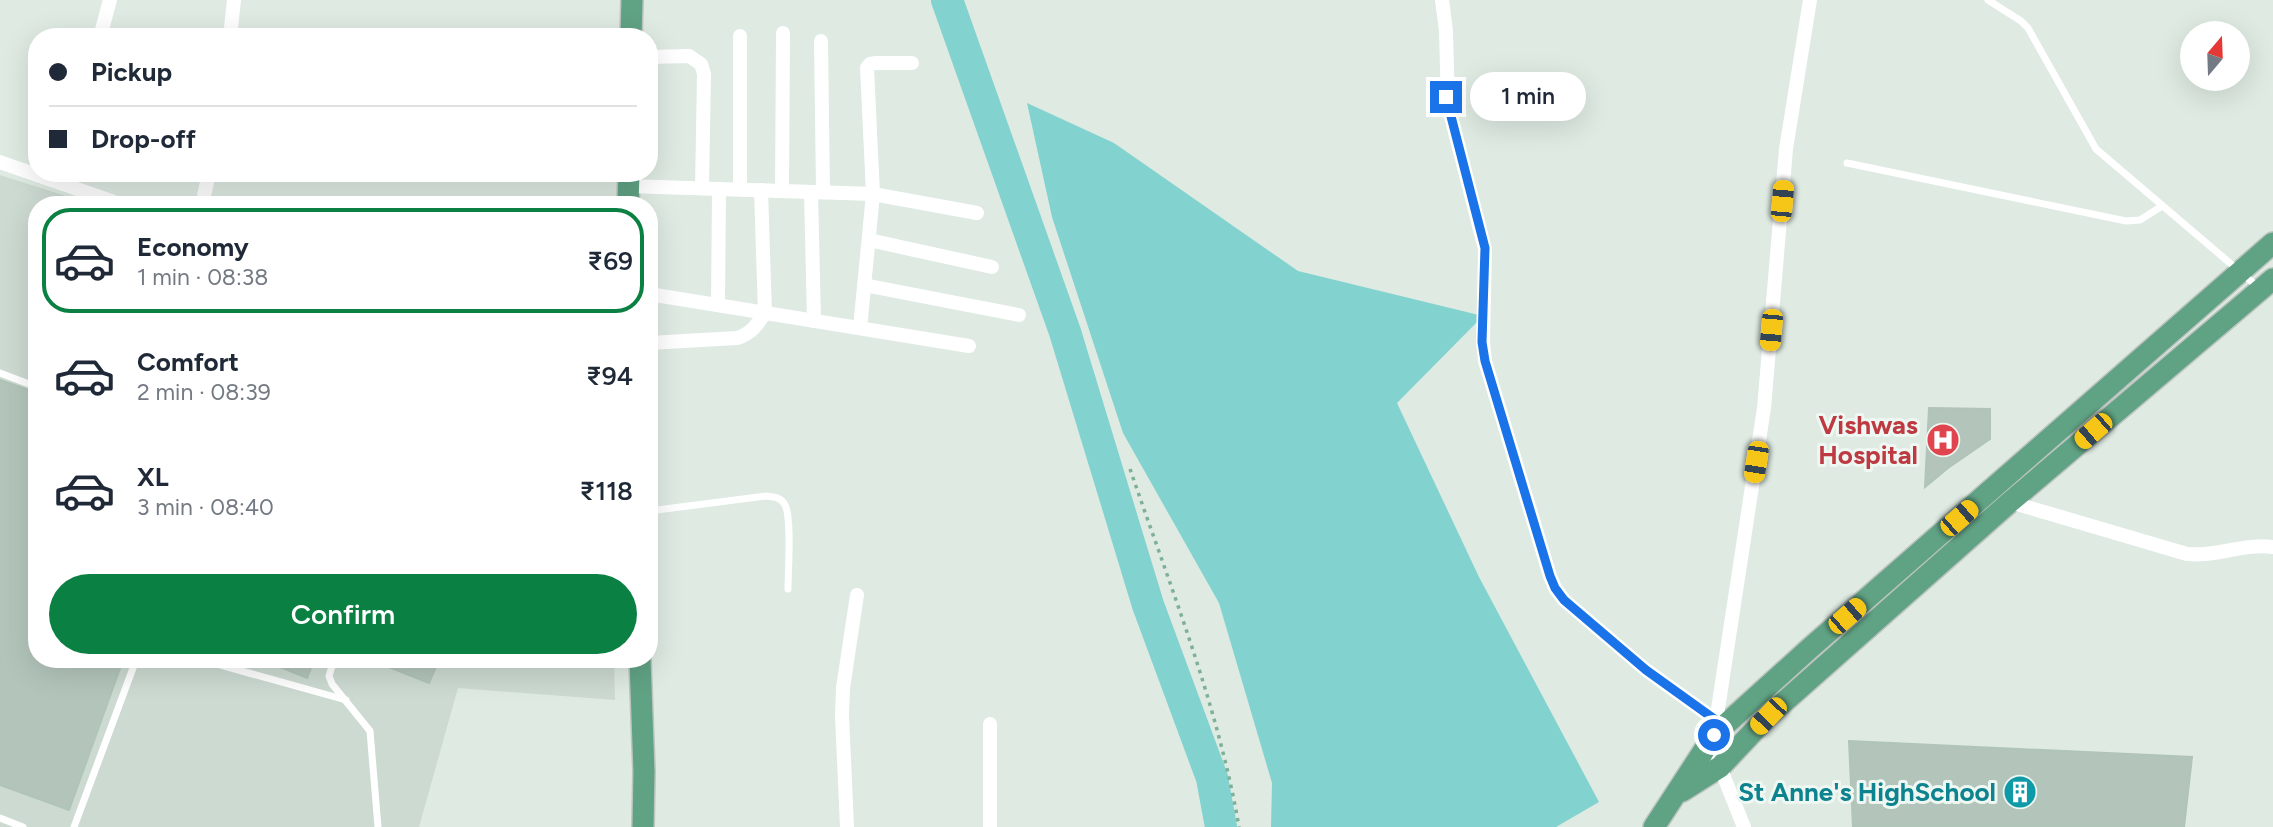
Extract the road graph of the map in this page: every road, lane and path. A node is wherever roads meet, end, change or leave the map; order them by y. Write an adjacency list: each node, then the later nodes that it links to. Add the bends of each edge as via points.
1 (110, 0): 7 (street)
2 (234, 0): 8 (street)
3 (632, 0): 9 (main road)
4 (1442, 0): 60 (street, via 1448,105 1485,248 1485,361 1550,576 1564,600)
5 (1810, 0): 60 (street, via 1786,149 1764,408)
6 (1988, 0): 28 (lane, via 2028,28 2096,149)
7 (102, 28)
8 (231, 28)
9 (631, 28)
10 (783, 33): 24 (street)
11 (740, 36): 22 (street)
12 (821, 41): 25 (street)
13 (658, 57): 20 (street, via 689,56 701,64)
14 (912, 63): 26 (street, via 876,63 867,68)
15 (0, 162): 17 (street)
16 (1847, 163): 28 (lane, via 2126,221 2140,220)
17 (28, 169)
18 (73, 182): 27 (street)
19 (628, 188): 20 (street)
20 (702, 188): 21 (street)
21 (719, 188): 22 (street); 37 (street)
22 (740, 189): 23 (street)
23 (761, 190): 24 (street); 38 (street)
24 (782, 191): 25 (street)
25 (817, 192): 26 (street); 40 (street)
26 (873, 194): 29 (street); 30 (street)
27 (103, 196)
28 (2162, 206): 33 (lane)
29 (978, 213)
30 (869, 240): 32 (street); 35 (street)
31 (2273, 243): 33 (main road)
32 (992, 267)
33 (2240, 272): 34 (lane); 49 (main road)
34 (2267, 284): 47 (main road)
35 (864, 285): 39 (street); 41 (street)
36 (658, 296): 37 (street)
37 (718, 305): 38 (street)
38 (765, 313): 40 (street); 42 (street, via 746,336)
39 (1019, 315)
40 (814, 321): 41 (street)
41 (860, 328): 43 (street)
42 (658, 342)
43 (969, 346)
44 (0, 373): 45 (lane)
45 (28, 384)
46 (1130, 469): 70 (path, via 1200,676 1232,784)
47 (2010, 502): 50 (main road); 51 (street, via 2187,554)
48 (658, 510): 52 (lane, via 777,498 785,504 788,519)
49 (1959, 518): 50 (main road); 60 (main road)
50 (1973, 535): 61 (main road, via 1768,716)
51 (2273, 547)
52 (788, 589)
53 (857, 596): 68 (street, via 843,688)
54 (133, 668): 65 (lane)
55 (231, 668): 58 (lane)
56 (332, 668): 58 (lane, via 332,684)
57 (640, 668): 67 (main road)
58 (346, 700): 66 (lane, via 370,731)
59 (990, 724): 69 (street)
60 (1715, 728): 61 (street); 62 (main road)
61 (1720, 766): 62 (main road); 72 (street)
62 (1674, 796): 71 (main road)
63 (0, 818): 64 (lane)
64 (23, 827)
65 (74, 827)
66 (378, 827)
67 (643, 827)
68 (847, 827)
69 (990, 827)
70 (1239, 827)
71 (1654, 827)
72 (1744, 827)

